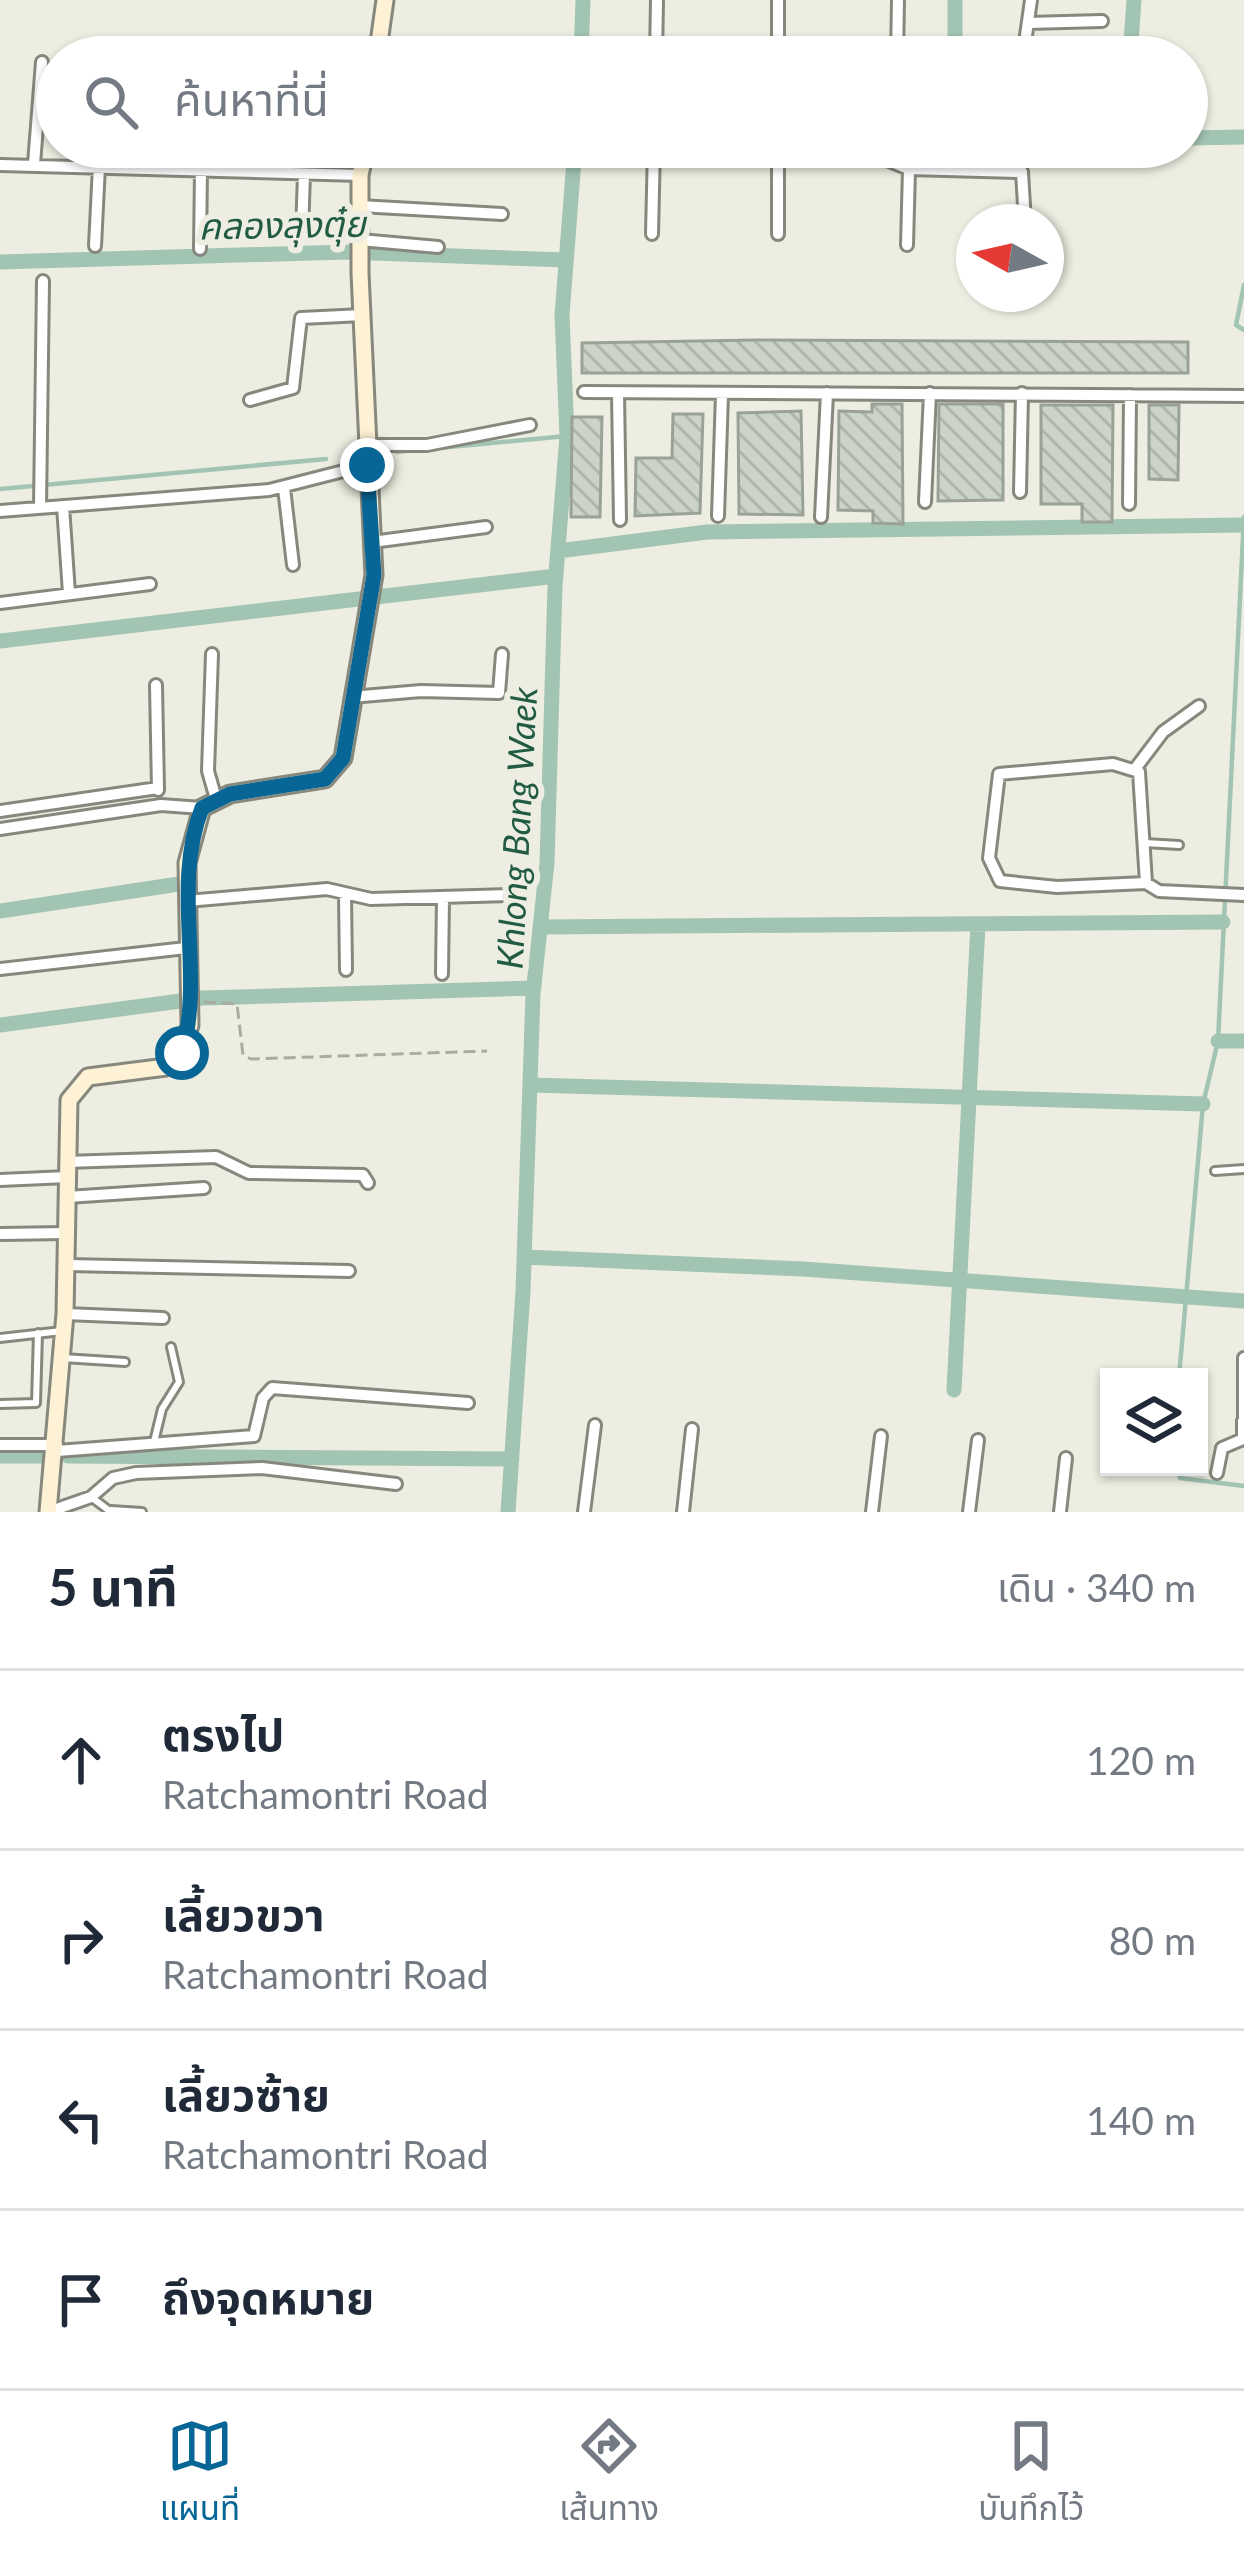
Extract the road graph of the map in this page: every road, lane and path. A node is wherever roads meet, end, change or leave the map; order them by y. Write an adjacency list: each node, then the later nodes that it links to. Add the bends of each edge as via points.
1 (385, 0): 8 (street)
2 (658, 0): 9 (street)
3 (778, 0): 10 (street)
4 (898, 0): 11 (street)
5 (1031, 0): 7 (street)
6 (1102, 21): 7 (street)
7 (1028, 23): 12 (street)
8 (380, 36)
9 (657, 36)
10 (778, 36)
11 (897, 36)
12 (1026, 36)
13 (36, 138): 14 (street)
14 (34, 164): 15 (street)
15 (0, 165)
16 (99, 168): 33 (street)
17 (148, 168): 22 (street)
18 (362, 168): 24 (street)
19 (654, 168): 29 (street)
20 (778, 168): 30 (street)
21 (909, 169): 25 (street, via 1022,172); 32 (street)
22 (201, 170): 23 (street); 35 (street)
23 (304, 174): 24 (street); 28 (street)
24 (360, 175): 26 (street)
25 (1024, 204)
26 (359, 206): 27 (street); 31 (street)
27 (502, 214)
28 (302, 233)
29 (652, 234)
30 (778, 234)
31 (360, 242): 34 (street); 37 (street)
32 (907, 245)
33 (95, 246)
34 (438, 247)
35 (200, 249)
36 (44, 281): 53 (street)
37 (363, 316): 46 (street, via 301,318 293,388); 48 (street)
38 (584, 392): 39 (street)
39 (618, 393): 43 (street); 59 (street)
40 (827, 393): 41 (street); 43 (street); 58 (street)
41 (929, 393): 42 (street); 52 (street)
42 (1022, 393): 44 (street); 51 (street)
43 (722, 394): 57 (street)
44 (1130, 395): 45 (street); 54 (street)
45 (1239, 396)
46 (250, 400)
47 (530, 425): 48 (street, via 427,446)
48 (366, 445): 49 (street)
49 (367, 465): 50 (street); 61 (street)
50 (284, 488): 55 (street); 62 (street)
51 (1020, 492)
52 (925, 502)
53 (40, 503): 55 (street); 56 (street)
54 (1129, 504)
55 (63, 506): 64 (street)
56 (0, 511)
57 (718, 515)
58 (821, 517)
59 (620, 520)
60 (485, 527): 61 (street)
61 (372, 542): 69 (street, via 373,590)
62 (293, 565)
63 (150, 584): 64 (street)
64 (69, 593): 65 (street)
65 (0, 603)
66 (212, 654): 73 (street)
67 (502, 654): 69 (street, via 499,693)
68 (156, 685): 72 (street)
69 (352, 698): 73 (street, via 343,758 325,779)
70 (1199, 706): 71 (street, via 1162,732)
71 (1135, 770): 77 (street, via 1143,780); 79 (street, via 1005,769 995,790 989,859 996,878 1014,884)
72 (158, 788): 74 (street); 75 (street)
73 (209, 804): 74 (street); 84 (street, via 191,836)
74 (161, 805): 76 (street)
75 (0, 811)
76 (0, 830)
77 (1145, 843): 78 (lane); 79 (street)
78 (1179, 845)
79 (1146, 884): 81 (street)
80 (345, 894): 83 (street); 84 (street); 87 (street)
81 (1237, 894)
82 (513, 895): 83 (street)
83 (443, 897): 88 (street)
84 (187, 902): 85 (street)
85 (186, 948): 86 (street); 89 (street)
86 (0, 969)
87 (346, 970)
88 (442, 974)
89 (190, 1003): 90 (path, via 237,1004 243,1055 251,1059); 92 (street, via 182,1053 166,1067 88,1077 75,1088)
90 (487, 1052)
91 (1244, 1169): 93 (lane)
92 (67, 1170): 94 (street); 95 (street, via 216,1157 249,1173 363,1174); 97 (street)
93 (1215, 1171)
94 (0, 1180)
95 (368, 1183)
96 (204, 1188): 97 (street)
97 (67, 1197): 98 (street)
98 (66, 1233): 99 (street); 100 (street)
99 (0, 1234)
100 (68, 1265): 101 (street); 103 (street)
101 (350, 1271)
102 (163, 1318): 103 (street)
103 (65, 1322): 104 (lane); 107 (street)
104 (38, 1333): 105 (lane); 111 (lane, via 36,1403)
105 (0, 1338)
106 (171, 1347): 117 (lane, via 179,1382)
107 (63, 1358): 109 (lane); 119 (street)
108 (1244, 1361): 112 (street)
109 (125, 1362)
110 (469, 1403): 117 (street, via 277,1388 263,1398 254,1436)
111 (0, 1404)
112 (1244, 1422): 121 (street, via 1243,1439 1222,1448)
113 (595, 1424): 127 (street)
114 (692, 1429): 128 (street)
115 (881, 1436): 129 (street)
116 (978, 1440): 130 (street)
117 (154, 1442): 119 (street)
118 (0, 1444): 119 (street)
119 (57, 1448): 125 (street)
120 (1066, 1458): 131 (street)
121 (1217, 1473)
122 (396, 1484): 123 (street, via 262,1468 136,1473 113,1478)
123 (91, 1497): 124 (lane); 125 (street)
124 (111, 1511): 126 (lane)
125 (48, 1512)
126 (142, 1512)
127 (584, 1512)
128 (683, 1512)
129 (872, 1512)
130 (970, 1512)
131 (1060, 1512)

